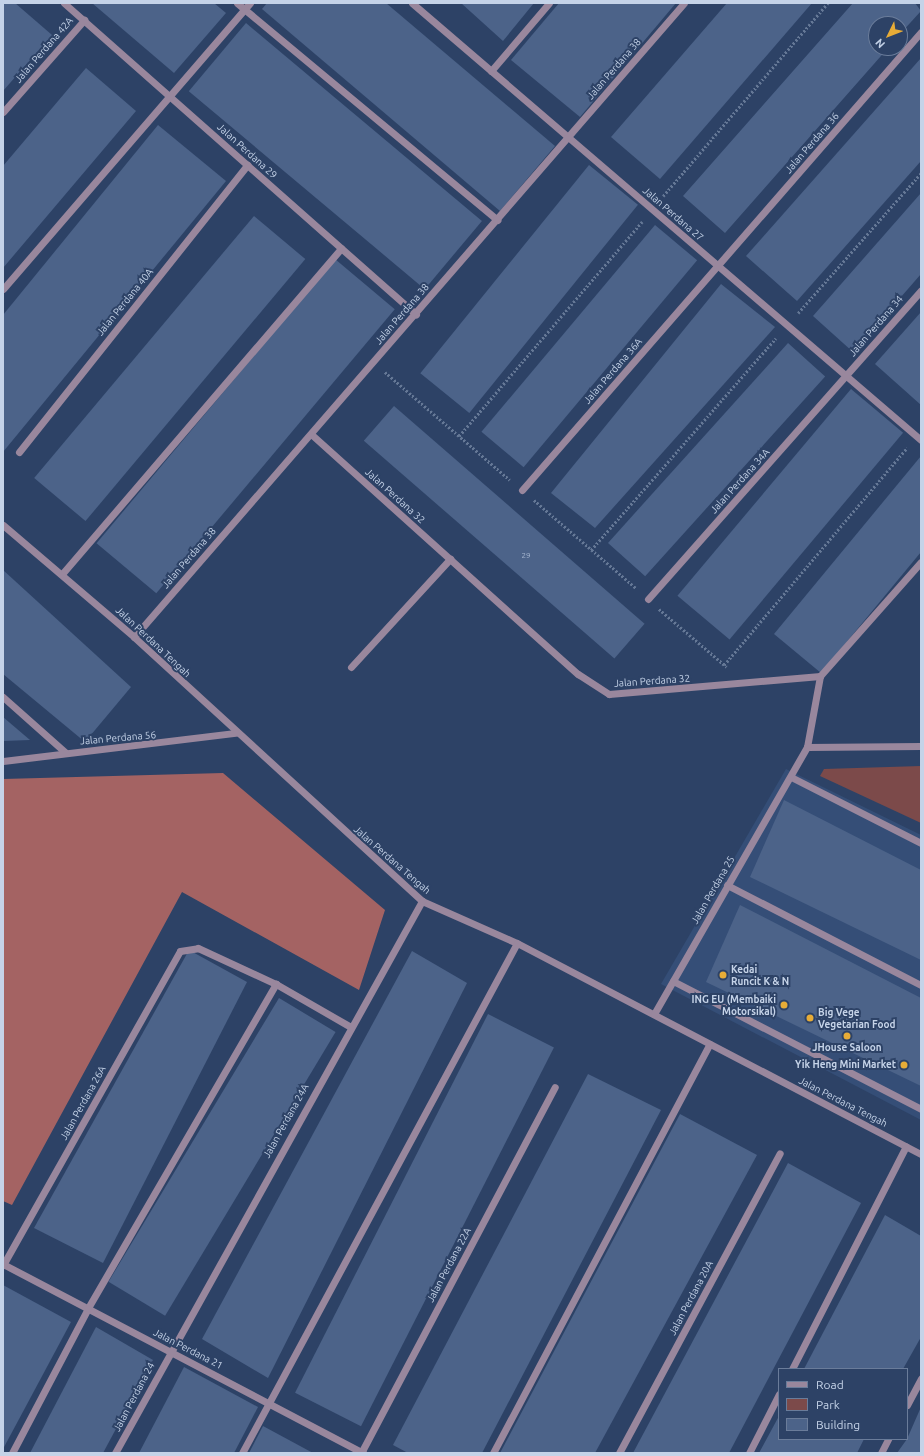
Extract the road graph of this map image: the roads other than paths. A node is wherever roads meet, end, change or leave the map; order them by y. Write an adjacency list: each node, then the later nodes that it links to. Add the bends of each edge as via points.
1 (64, 3): 8 (street, Jalan Perdana 29)
2 (237, 3): 7 (street)
3 (250, 3): 7 (street)
4 (412, 3): 10 (street, Jalan Perdana 27)
5 (549, 3): 10 (street)
6 (684, 3): 13 (street, Jalan Perdana 38)
7 (245, 9): 11 (street); 15 (street)
8 (84, 20): 11 (street, Jalan Perdana 29); 12 (street, Jalan Perdana 42A)
9 (921, 32): 17 (street, Jalan Perdana 36)
10 (491, 71): 13 (street, Jalan Perdana 27)
11 (170, 96): 14 (street, Jalan Perdana 29); 18 (street)
12 (3, 112)
13 (569, 138): 15 (street, Jalan Perdana 38); 17 (street, Jalan Perdana 27)
14 (248, 165): 16 (street, Jalan Perdana 29); 24 (street, Jalan Perdana 40A)
15 (497, 220): 20 (street, Jalan Perdana 38)
16 (341, 248): 20 (street, Jalan Perdana 29); 29 (street)
17 (719, 266): 21 (street, Jalan Perdana 27); 25 (street, Jalan Perdana 36A)
18 (3, 289)
19 (921, 290): 21 (street, Jalan Perdana 34)
20 (416, 314): 22 (street, Jalan Perdana 38)
21 (847, 376): 23 (street, Jalan Perdana 27); 30 (street, Jalan Perdana 34A)
22 (311, 434): 27 (street, Jalan Perdana 32); 31 (street, Jalan Perdana 38)
23 (919, 438)
24 (19, 452)
25 (522, 490)
26 (3, 525): 29 (street, Jalan Perdana Tengah)
27 (450, 559): 32 (street); 33 (street, Jalan Perdana 32, via 578,674 609,694)
28 (921, 562): 33 (street)
29 (62, 574): 31 (street, Jalan Perdana Tengah)
30 (648, 599)
31 (134, 637): 35 (street, Jalan Perdana Tengah)
32 (350, 667)
33 (820, 676): 37 (street, Jalan Perdana 25)
34 (3, 696): 38 (street)
35 (235, 733): 38 (street, Jalan Perdana 56, via 156,745); 43 (street, Jalan Perdana Tengah)
36 (921, 746): 37 (street)
37 (808, 747): 40 (street, Jalan Perdana 25)
38 (66, 752): 39 (street, Jalan Perdana 56)
39 (3, 762)
40 (791, 777): 41 (street); 42 (street, Jalan Perdana 25)
41 (921, 843)
42 (727, 885): 45 (street, Jalan Perdana 25); 47 (street)
43 (422, 901): 44 (street, Jalan Perdana Tengah); 49 (street, Jalan Perdana 24A)
44 (517, 943): 48 (street, Jalan Perdana Tengah); 62 (street)
45 (673, 981): 48 (street, Jalan Perdana 25); 52 (street)
46 (276, 984): 49 (street); 56 (street, Jalan Perdana 26A, via 198,948 180,951); 57 (street)
47 (921, 985)
48 (654, 1014): 50 (street, Jalan Perdana Tengah)
49 (349, 1026): 58 (street, Jalan Perdana 24A)
50 (710, 1044): 53 (street, Jalan Perdana Tengah); 69 (street)
51 (555, 1087): 68 (street, Jalan Perdana 22A)
52 (921, 1109)
53 (906, 1146): 55 (street, Jalan Perdana Tengah); 59 (street)
54 (780, 1153): 70 (street, Jalan Perdana 20A)
55 (921, 1154)
56 (3, 1265): 57 (street, Jalan Perdana 21)
57 (88, 1308): 58 (street, Jalan Perdana 21); 65 (street)
58 (169, 1351): 62 (street, Jalan Perdana 21); 66 (street, Jalan Perdana 24)
59 (793, 1368)
60 (921, 1379): 63 (street)
61 (778, 1396): 71 (street)
62 (270, 1403): 67 (street); 68 (street, Jalan Perdana 21)
63 (908, 1403)
64 (887, 1440): 72 (street)
65 (12, 1453)
66 (115, 1453)
67 (242, 1453)
68 (362, 1453)
69 (493, 1453)
70 (619, 1453)
71 (749, 1453)
72 (880, 1453)

